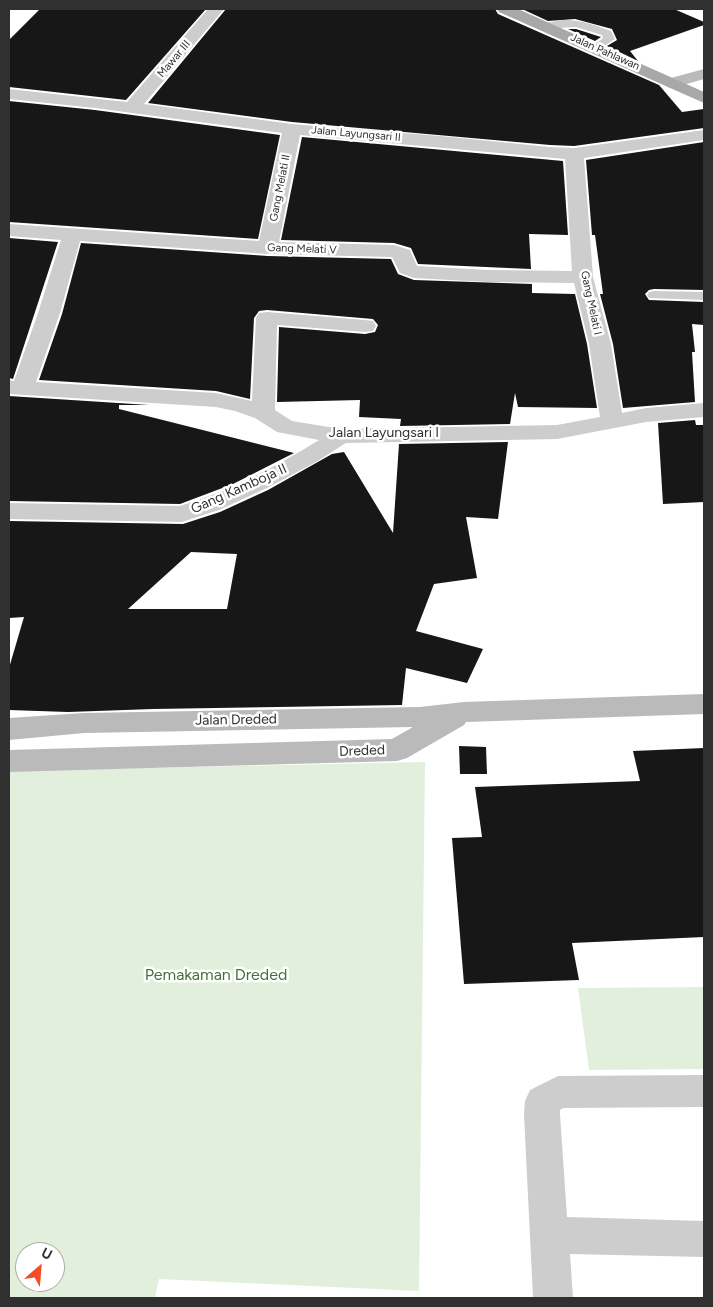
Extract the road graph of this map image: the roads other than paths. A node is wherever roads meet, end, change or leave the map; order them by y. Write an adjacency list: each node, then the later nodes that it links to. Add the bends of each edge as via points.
1 (216, 9): 7 (street, Mawar III)
2 (505, 9): 4 (main road, Jalan Pahlawan)
3 (704, 74): 4 (street)
4 (674, 83): 6 (main road, Jalan Pahlawan)
5 (9, 94): 7 (street, Jalan Layungsari II)
6 (704, 98)
7 (131, 108): 8 (street, Jalan Layungsari II)
8 (292, 129): 10 (street, Jalan Layungsari II); 13 (street, Gang Melati II)
9 (704, 135): 10 (street, Jalan Layungsari II)
10 (574, 154): 14 (street, Gang Melati I)
11 (9, 230): 12 (street, Gang Melati V)
12 (72, 235): 13 (street, Gang Melati V); 18 (street, via 49,313)
13 (268, 248): 14 (street, Gang Melati V, via 399,251 407,269 414,272)
14 (584, 277): 21 (street, Gang Melati I, via 600,344)
15 (654, 295): 16 (lane)
16 (704, 296)
17 (365, 326): 20 (street, via 267,318)
18 (16, 388): 20 (street, Jalan Layungsari I, via 216,400)
19 (704, 410): 21 (street, Jalan Layungsari I)
20 (263, 413): 22 (street, Jalan Layungsari I, via 285,427)
21 (612, 421): 22 (street, Jalan Layungsari I, via 558,432)
22 (341, 436): 23 (street, Gang Kamboja II, via 258,483 182,514)
23 (9, 511)
24 (704, 704): 25 (street, Dreded)
25 (464, 712): 26 (street, Jalan Dreded, via 420,717); 28 (street, Dreded, via 397,750)
26 (208, 721): 27 (street, Jalan Dreded, via 84,723); 28 (street)
27 (9, 729)
28 (205, 756): 29 (street, Dreded)
29 (9, 761)
30 (704, 1091): 31 (street, via 558,1092 543,1101)
31 (549, 1235): 32 (street); 33 (street)
32 (704, 1239)
33 (554, 1298)

